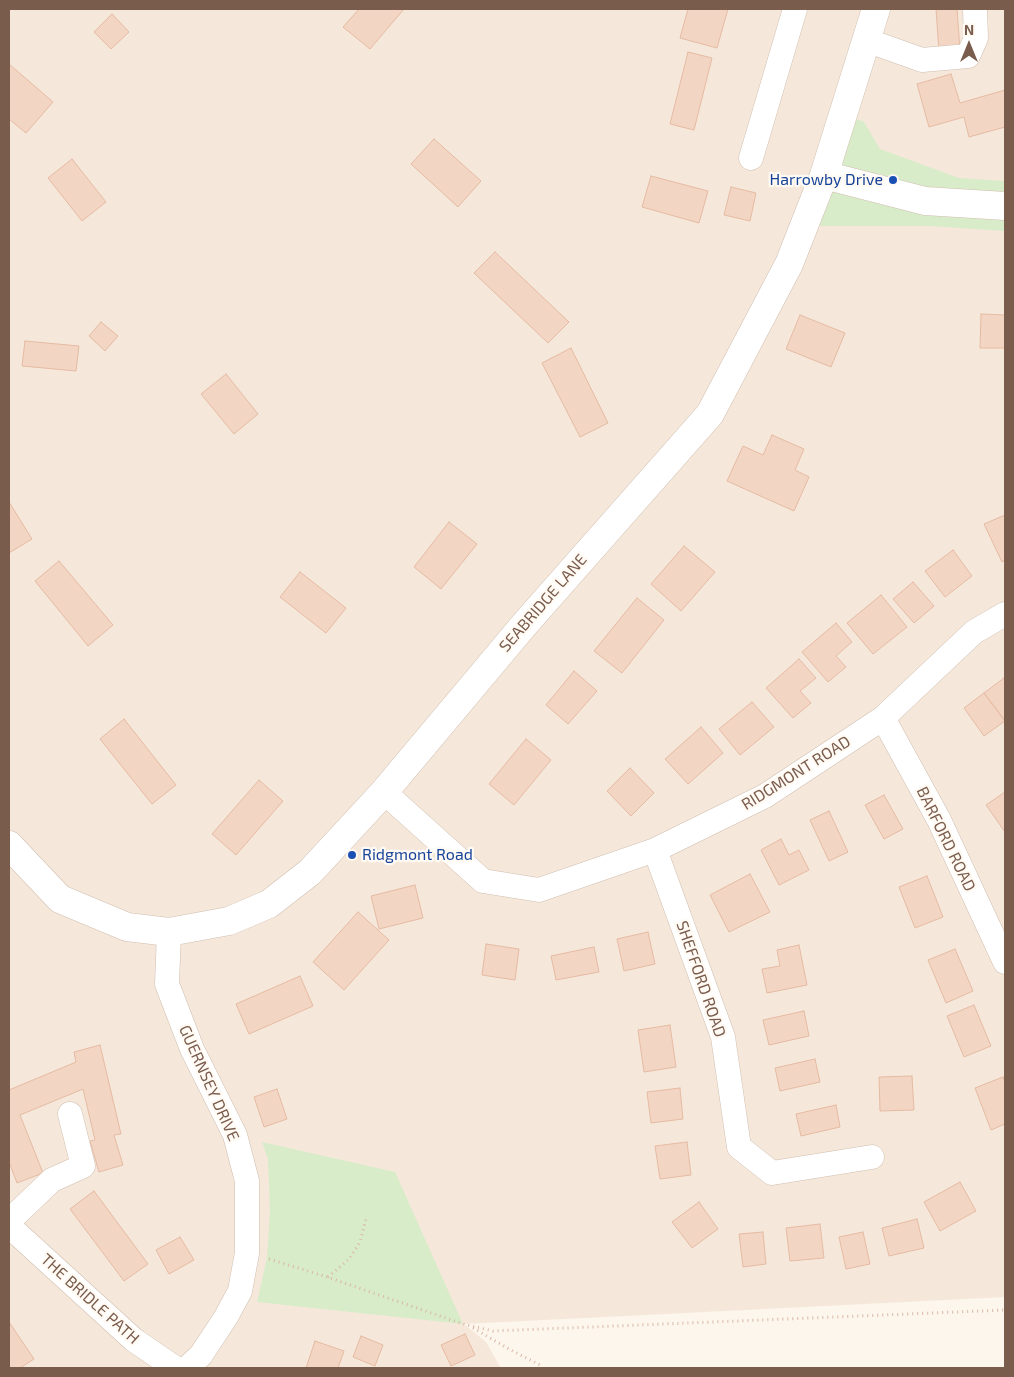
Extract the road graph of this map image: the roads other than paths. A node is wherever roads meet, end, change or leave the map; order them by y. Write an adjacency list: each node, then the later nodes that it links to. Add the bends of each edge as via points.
1 (795, 9): 5 (street)
2 (876, 9): 4 (street)
3 (975, 9): 4 (street, via 976,38 968,56 922,60)
4 (866, 40): 6 (street)
5 (751, 158)
6 (824, 175): 7 (street, via 925,201); 10 (street, SEABRIDGE LANE, via 789,264 710,414 524,625)
7 (1005, 206)
8 (1005, 614): 9 (street, RIDGMONT ROAD, via 974,632)
9 (882, 718): 12 (street, RIDGMONT ROAD, via 765,796); 14 (street, BARFORD ROAD, via 939,820)
10 (384, 792): 12 (street, RIDGMONT ROAD, via 483,881 539,890); 13 (street, SEABRIDGE LANE, via 310,872 269,904 229,922)
11 (9, 846): 13 (street, SEABRIDGE LANE, via 60,899 127,928)
12 (655, 850): 16 (street, SHEFFORD ROAD, via 723,1037 739,1147 772,1173)
13 (169, 932): 20 (street, GUERNSEY DRIVE, via 167,984 192,1050 235,1135 247,1181 247,1253 240,1291 200,1355)
14 (1005, 962)
15 (70, 1114): 17 (street, via 83,1166 52,1180)
16 (872, 1157)
17 (9, 1221)
18 (9, 1226): 19 (street, THE BRIDLE PATH, via 134,1340)
19 (175, 1368)
20 (187, 1368)

